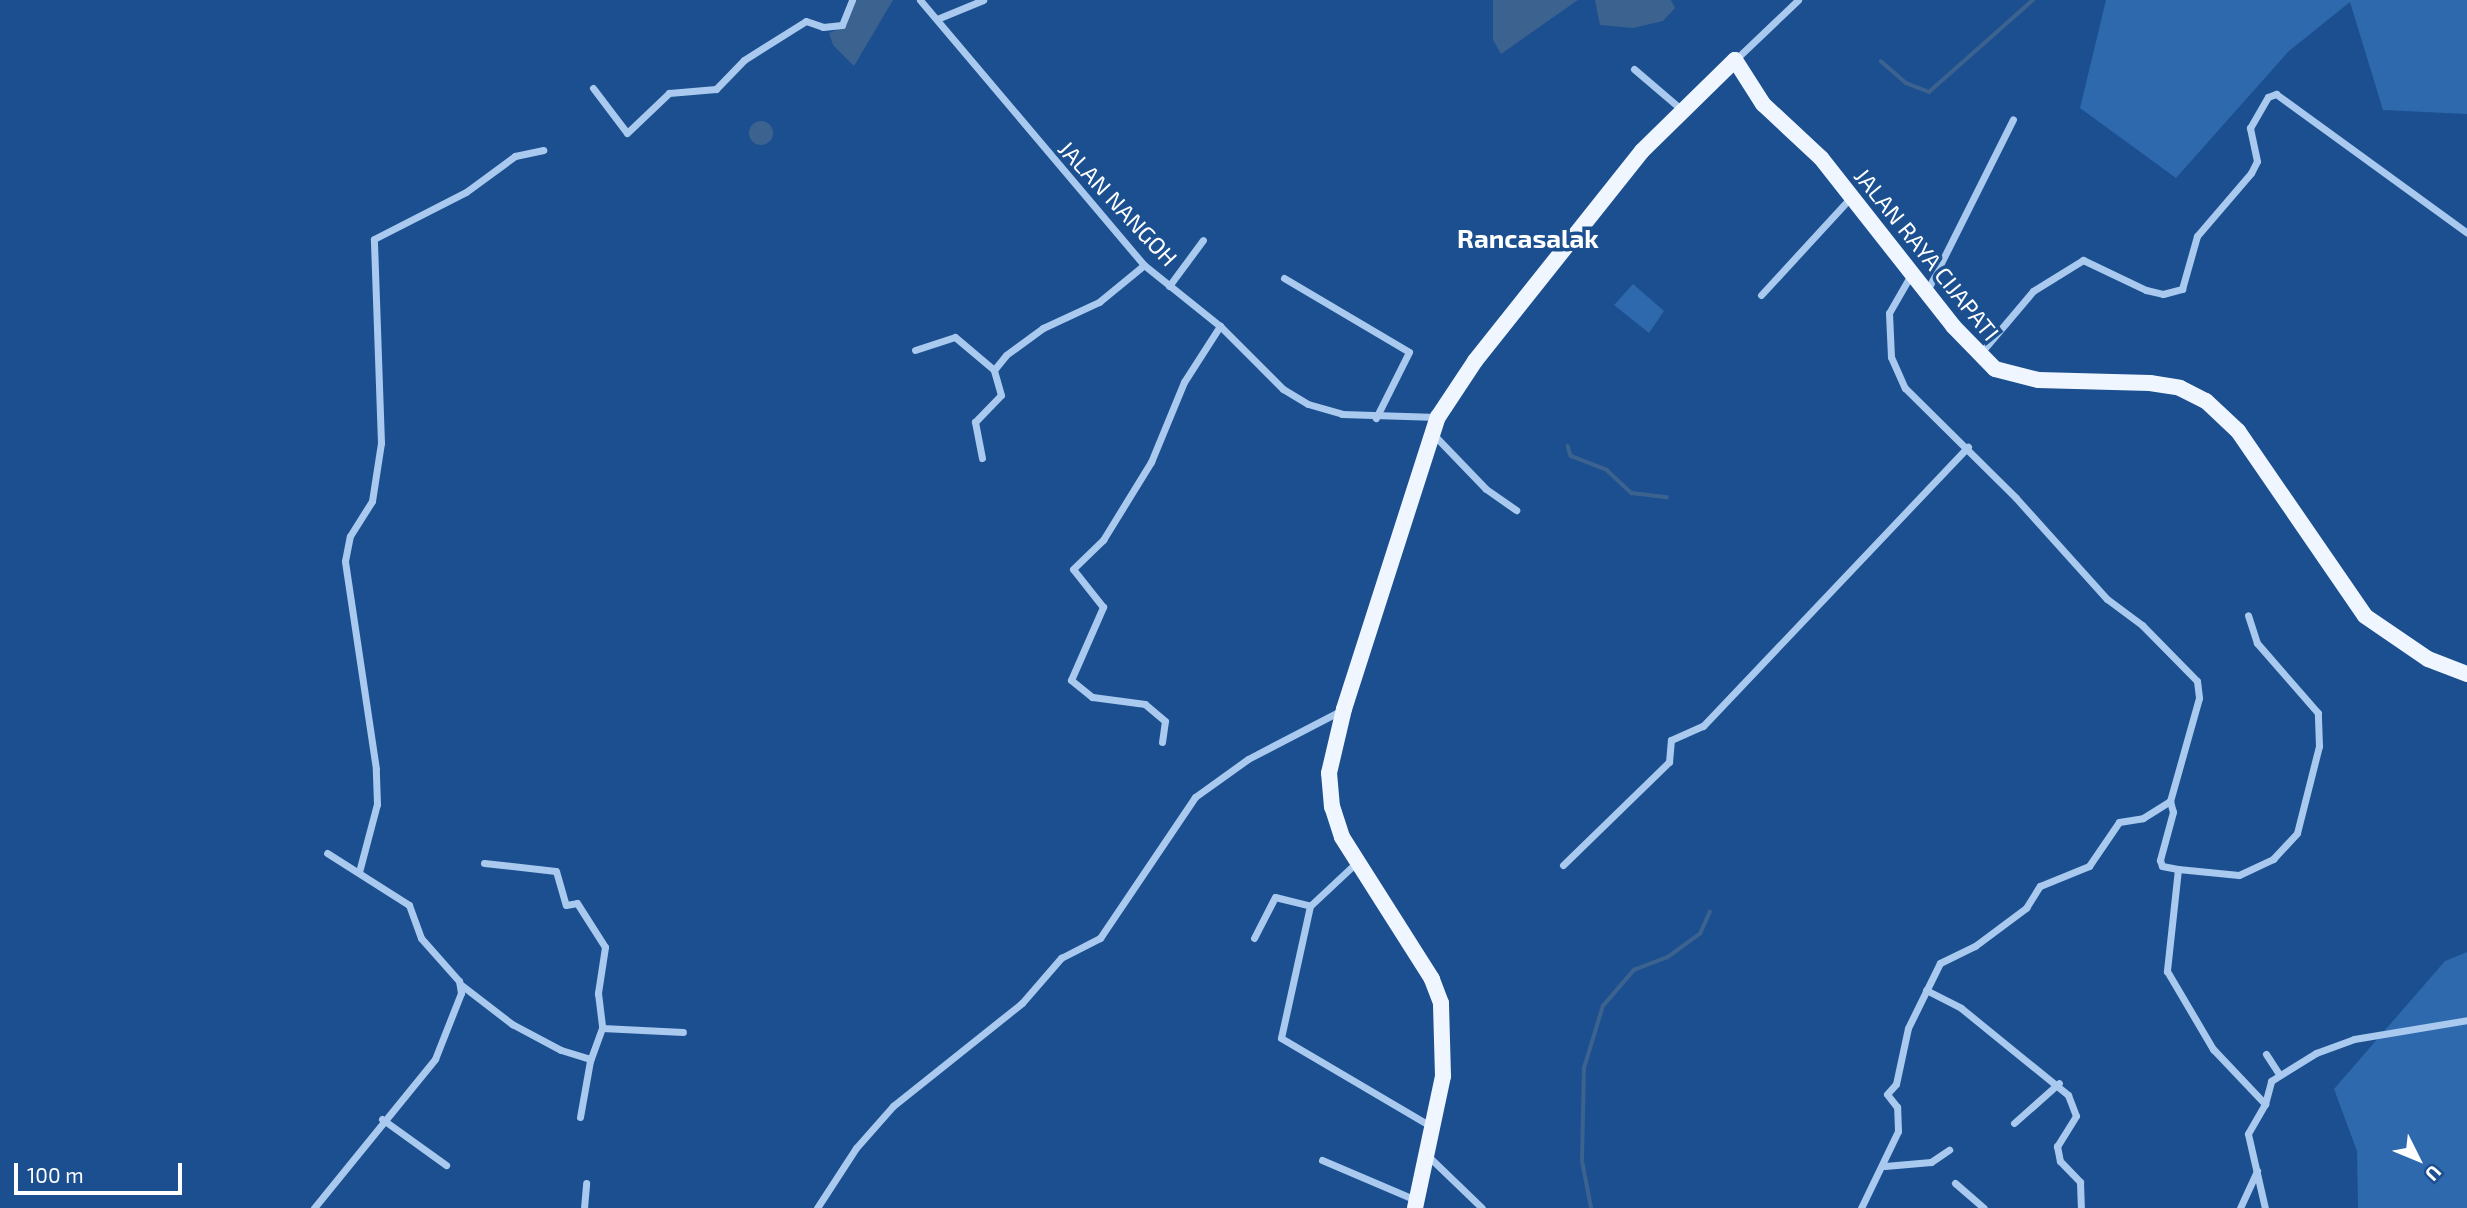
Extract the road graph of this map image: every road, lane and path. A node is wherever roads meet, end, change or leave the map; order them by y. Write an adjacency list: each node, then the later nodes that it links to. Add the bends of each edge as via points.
1 (852, 0): 8 (street, via 842,25 823,27 806,21 744,60 716,89 668,93 627,133)
2 (920, 0): 5 (street, JALAN NANGOH)
3 (983, 0): 5 (street)
4 (1798, 0): 6 (street)
5 (937, 19): 15 (street, JALAN NANGOH)
6 (1735, 60): 9 (main road); 12 (main road, JALAN RAYA CIJAPATI, via 1763,104)
7 (1634, 69): 9 (street)
8 (593, 88)
9 (1682, 110): 25 (main road, via 1642,151 1475,361)
10 (2013, 119): 19 (street)
11 (543, 150): 41 (street, via 515,156 466,192 374,239 381,443 372,501 350,536 345,561 376,769 377,803)
12 (1846, 202): 16 (main road, JALAN RAYA CIJAPATI, via 1878,226); 20 (street)
13 (2467, 233): 23 (street, via 2276,94 2268,97 2250,128 2257,161 2202,227 2182,289 2163,294 2146,290 2082,260 2033,291)
14 (1202, 240): 18 (street)
15 (1144, 265): 18 (street, JALAN NANGOH); 24 (street, via 1099,302 1014,347)
16 (1912, 272): 19 (main road, JALAN RAYA CIJAPATI); 28 (street, via 1889,313 1895,373)
17 (1284, 278): 26 (street, via 1409,352)
18 (1169, 286): 21 (street, JALAN NANGOH)
19 (1927, 291): 23 (main road, JALAN RAYA CIJAPATI)
20 (1761, 295)
21 (1220, 326): 26 (street, JALAN NANGOH, via 1298,399); 34 (street, via 1184,382 1144,473 1103,540 1073,569 1103,607 1073,684 1092,697 1145,704 1165,721)
22 (915, 351): 24 (street, via 955,337)
23 (1979, 356): 32 (main road, JALAN RAYA CIJAPATI, via 2013,377 2150,383 2180,388 2206,401 2238,431 2365,616 2428,659)
24 (994, 370): 29 (street, via 1001,395 975,422)
25 (1438, 417): 26 (street, JALAN NANGOH); 27 (main road)
26 (1376, 418)
27 (1432, 434): 30 (street, via 1486,489); 33 (main road)
28 (1968, 447): 35 (street, via 2107,600 2193,674 2199,698); 39 (street, via 1703,726 1671,740 1669,762)
29 (982, 458)
30 (1516, 510)
31 (2248, 615): 40 (street, via 2257,643 2318,713 2319,746 2297,833 2273,859 2239,875)
32 (2467, 674)
33 (1345, 709): 37 (main road, via 1328,787 1342,837); 69 (street, via 1248,759 1195,797 1100,938 1060,958 1023,1003 893,1106 856,1148)
34 (1163, 742)
35 (2170, 801): 40 (street, via 2174,812 2161,863); 45 (street, via 2143,818 2119,822 2089,866 2040,887 2026,908 1975,946 1940,963)
36 (327, 853): 41 (street)
37 (1357, 862): 42 (street); 57 (main road, via 1432,979 1441,1003 1443,1076)
38 (484, 863): 47 (street, via 556,871 566,905 577,903 605,947 598,993)
39 (1563, 865)
40 (2178, 869): 53 (street, via 2170,910 2168,976 2213,1049)
41 (359, 872): 44 (street, via 409,905 421,938)
42 (1310, 906): 43 (street, via 1278,895); 57 (street, via 1281,1038)
43 (1254, 938)
44 (460, 984): 50 (street, via 512,1024 561,1050); 55 (street, via 452,1023 435,1059)
45 (1926, 990): 52 (street, via 1961,1008); 62 (street, via 1909,1028 1896,1084 1887,1094 1899,1122 1884,1153)
46 (2467, 1020): 51 (street, via 2354,1039)
47 (602, 1028): 48 (street); 50 (street)
48 (683, 1032)
49 (2266, 1054): 51 (street)
50 (591, 1059): 54 (street)
51 (2279, 1074): 53 (street, via 2266,1088)
52 (2059, 1083): 56 (street); 73 (street, via 2076,1116 2057,1146 2060,1161 2080,1182)
53 (2265, 1104): 63 (street, via 2248,1134)
54 (580, 1117)
55 (382, 1119): 61 (street); 67 (street)
56 (2014, 1123)
57 (1433, 1128): 59 (main road)
58 (1949, 1150): 62 (street, via 1931,1162)
59 (1426, 1155): 66 (main road); 70 (street)
60 (1322, 1160): 66 (street)
61 (446, 1165)
62 (1885, 1166): 71 (street)
63 (2257, 1171): 74 (street); 75 (street)
64 (586, 1183): 68 (street)
65 (1955, 1183): 72 (street)
66 (1416, 1204)
67 (314, 1208)
68 (584, 1208)
69 (817, 1208)
70 (1482, 1208)
71 (1861, 1208)
72 (1984, 1208)
73 (2081, 1208)
74 (2240, 1208)
75 (2266, 1208)

